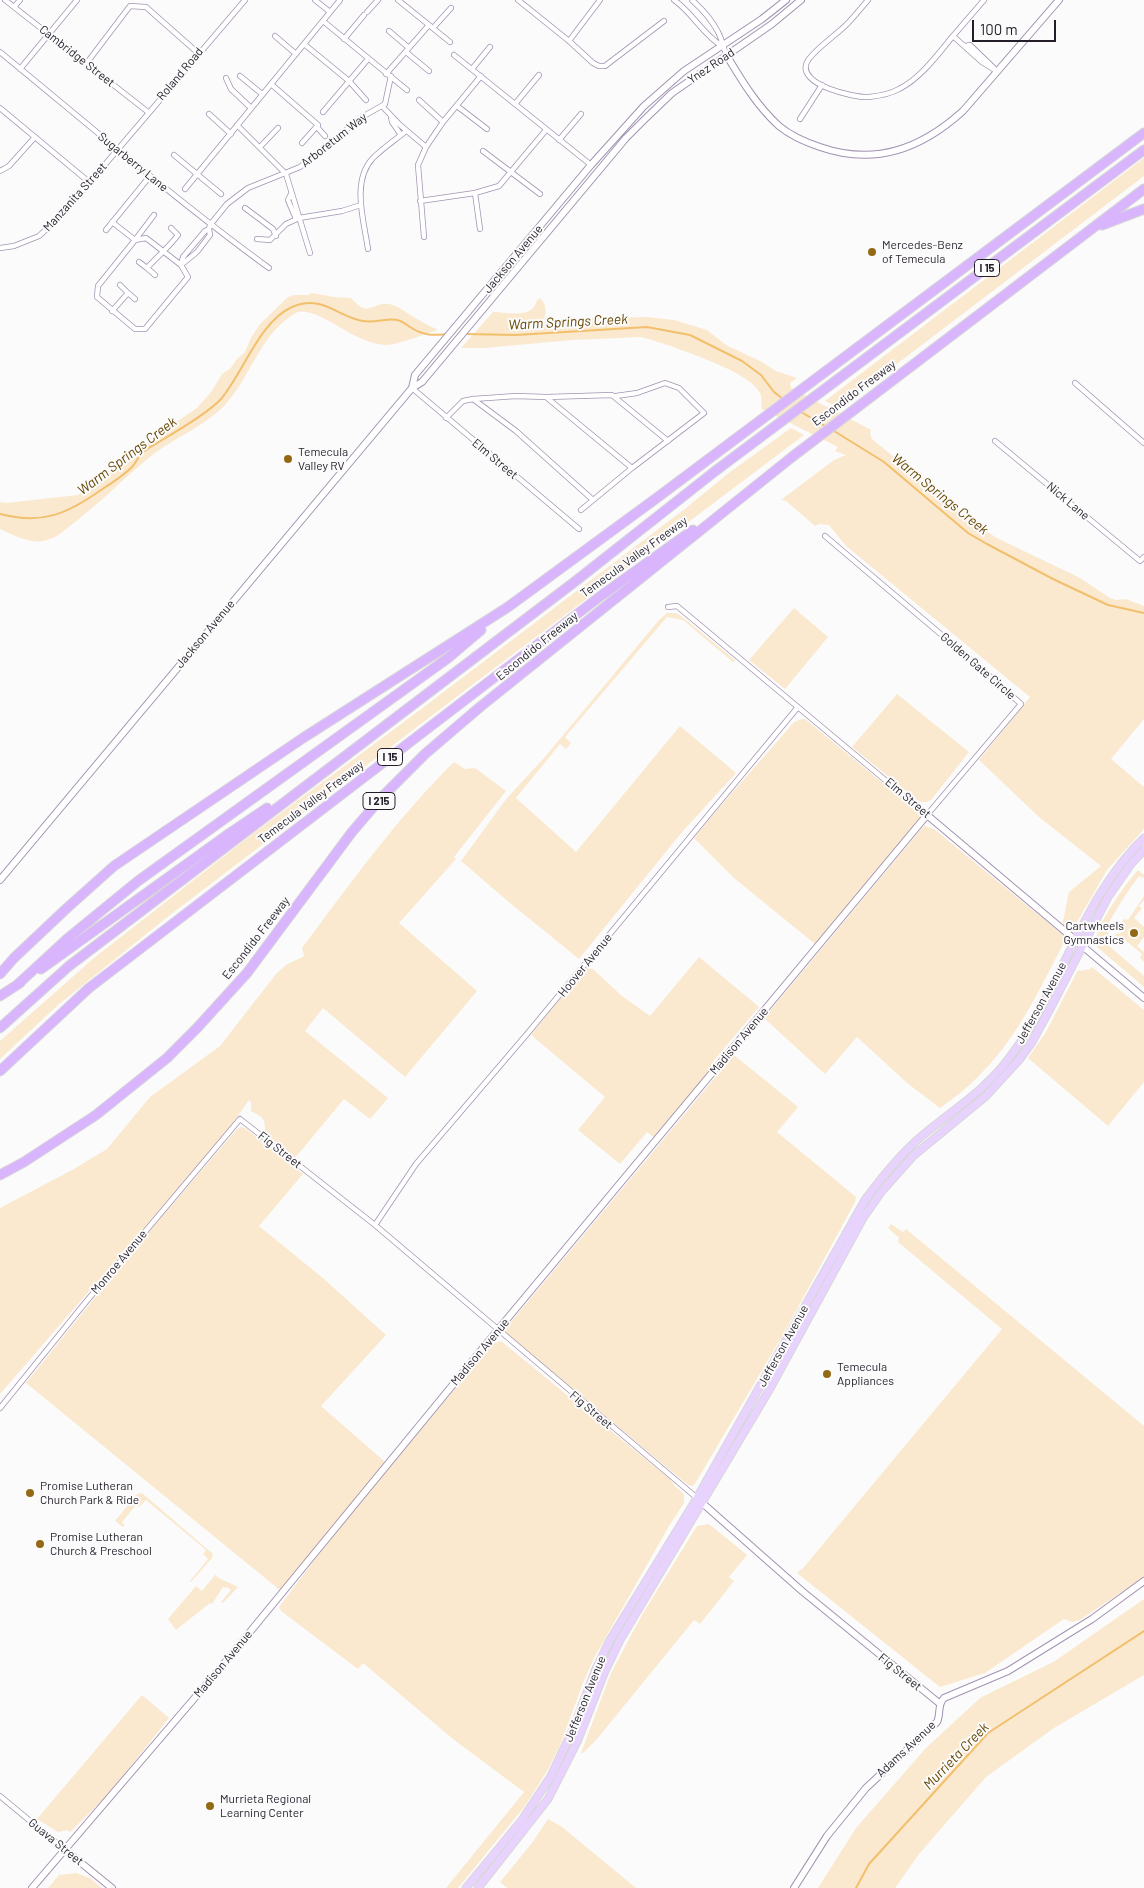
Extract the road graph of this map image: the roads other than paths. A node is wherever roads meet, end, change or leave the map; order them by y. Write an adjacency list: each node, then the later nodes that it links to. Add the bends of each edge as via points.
1 (5, 0): 18 (street, Cambridge Street)
2 (20, 0): 18 (street)
3 (78, 0): 25 (street)
4 (245, 0): 36 (street, Roland Road)
5 (315, 0): 20 (street)
6 (340, 0): 20 (street)
7 (378, 0): 28 (street)
8 (398, 0): 23 (street)
9 (518, 0): 29 (street)
10 (600, 0): 29 (street)
11 (674, 0): 32 (street, via 694,17 712,40)
12 (692, 0): 32 (street, via 719,34)
13 (786, 0): 32 (street, Ynez Road)
14 (800, 0): 39 (street, Ynez Road)
15 (868, 0): 53 (street, via 806,64 809,76)
16 (984, 0): 27 (street)
17 (1059, 0): 45 (street)
18 (14, 7): 25 (street, Cambridge Street)
19 (450, 8): 23 (street)
20 (330, 12): 21 (street)
21 (323, 20): 28 (street); 31 (street)
22 (664, 21): 29 (street, via 605,66 593,63)
23 (431, 27): 30 (street); 34 (street)
24 (389, 31): 34 (street)
25 (49, 35): 41 (street, Cambridge Street); 42 (street)
26 (275, 36): 37 (street)
27 (953, 36): 45 (street); 53 (street, via 932,62 900,89 884,95 846,95)
28 (344, 39): 40 (street)
29 (569, 40)
30 (450, 42)
31 (304, 44): 37 (street); 51 (street)
32 (722, 46): 39 (street); 76 (street, Ynez Road, via 672,81)
33 (490, 47): 43 (street)
34 (407, 50): 44 (street); 46 (street)
35 (0, 52): 42 (street, Sugarberry Lane)
36 (198, 53): 41 (street, via 146,7 130,6); 63 (street, Roland Road)
37 (296, 54): 52 (street)
38 (454, 55): 43 (street)
39 (727, 56): 45 (street, via 750,93 780,126 807,142 842,154 893,151 932,136 963,111); 82 (street, Ynez Road, via 672,94)
40 (368, 59): 46 (street); 51 (street)
41 (86, 64): 63 (street, Cambridge Street)
42 (20, 69): 87 (street, Sugarberry Lane)
43 (472, 69): 49 (street)
44 (429, 71)
45 (998, 72)
46 (389, 75): 54 (street); 59 (street)
47 (539, 75): 58 (street)
48 (240, 76): 55 (street)
49 (481, 76): 58 (street); 60 (street)
50 (226, 78): 62 (street, via 231,90)
51 (349, 80): 56 (street); 64 (street)
52 (271, 84): 55 (street); 71 (street)
53 (822, 85): 68 (street)
54 (407, 90)
55 (262, 94): 62 (street)
56 (366, 100)
57 (419, 100): 69 (street)
58 (515, 104): 74 (street)
59 (384, 105): 67 (street); 95 (street, Arboretum Way, via 362,117 300,168)
60 (457, 106): 69 (street); 73 (street)
61 (0, 108): 81 (street)
62 (251, 108): 70 (street)
63 (148, 112): 87 (street, Roland Road)
64 (323, 112)
65 (208, 114): 78 (street)
66 (581, 114): 83 (street)
67 (391, 117): 75 (street); 79 (street)
68 (800, 119)
69 (443, 122): 86 (street)
70 (237, 125): 78 (street); 85 (street)
71 (317, 127): 80 (street); 84 (street)
72 (278, 128): 85 (street)
73 (487, 129)
74 (546, 130): 83 (street); 93 (street)
75 (406, 131): 79 (street); 86 (street)
76 (620, 132): 91 (street, Jackson Avenue)
77 (1144, 133): 150 (highway)
78 (230, 134): 94 (street)
79 (401, 135): 105 (street, via 372,159 364,173)
80 (325, 136)
81 (34, 137): 92 (street, via 10,166); 97 (street)
82 (626, 138): 108 (street, Jackson Avenue)
83 (559, 140): 91 (street)
84 (302, 143)
85 (260, 147): 95 (street)
86 (426, 147): 103 (street, via 418,165)
87 (117, 150): 96 (street, Sugarberry Lane); 97 (street, Manzanita Street)
88 (1144, 150): 153 (highway, Escondido Freeway / I 15)
89 (484, 151): 93 (street)
90 (174, 155): 94 (street)
91 (591, 165): 104 (street, Jackson Avenue)
92 (0, 171)
93 (512, 172): 101 (street, via 499,186); 102 (street)
94 (198, 174): 98 (street); 100 (street)
95 (286, 174): 110 (street); 112 (street, Arboretum Way, via 248,188 227,204)
96 (150, 176): 111 (street); 112 (street, Sugarberry Lane)
97 (89, 182): 121 (street, Manzanita Street, via 62,215 39,236)
98 (185, 189)
99 (1144, 189): 116 (highway, Escondido Freeway / I 15)
100 (221, 194)
101 (475, 194): 103 (street); 114 (street)
102 (540, 194)
103 (420, 201): 118 (street)
104 (559, 204): 108 (street); 135 (street, Jackson Avenue, via 415,375)
105 (362, 205): 110 (street); 122 (street)
106 (245, 208): 117 (street, via 273,228)
107 (1144, 209): 116 (highway)
108 (566, 210): 135 (street, Jackson Avenue, via 422,382)
109 (154, 215): 119 (street)
110 (297, 218): 117 (street, via 286,224); 124 (street)
111 (112, 222): 115 (street); 119 (street)
112 (210, 227): 126 (street, Arboretum Way, via 183,257); 128 (street, Sugarberry Lane)
113 (171, 228): 123 (street, via 178,234)
114 (480, 229)
115 (106, 230)
116 (1090, 230): 143 (highway, Escondido Freeway / I 15)
117 (276, 236): 120 (street, via 270,240)
118 (424, 237)
119 (135, 240): 123 (street, via 146,238); 133 (street, via 98,286 97,297)
120 (257, 240)
121 (0, 248)
122 (368, 249)
123 (162, 251): 126 (street); 127 (street)
124 (310, 253)
125 (139, 262): 127 (street)
126 (181, 265): 133 (street, via 188,277 145,328 135,329)
127 (147, 268): 129 (street)
128 (268, 268)
129 (155, 275)
130 (120, 285): 131 (street)
131 (128, 293): 132 (street); 133 (street)
132 (135, 298)
133 (112, 311)
134 (1076, 384): 142 (street)
135 (412, 388): 139 (street, Elm Street); 157 (street, Jackson Avenue)
136 (616, 396): 137 (street); 140 (street); 140 (street, via 637,394 665,384 678,388 704,413)
137 (546, 397): 138 (street); 144 (street)
138 (472, 398): 139 (street, via 463,401); 145 (street)
139 (446, 418): 147 (street, Elm Street)
140 (668, 441): 144 (street)
141 (996, 441): 149 (street, Nick Lane)
142 (1144, 443)
143 (792, 457): 166 (highway, Temecula Valley Freeway / I 15, via 602,596 97,982); 169 (highway, Escondido Freeway / I 215, via 425,754 362,820 247,973 167,1058 96,1115)
144 (632, 468): 145 (street)
145 (593, 500): 146 (street)
146 (581, 510)
147 (578, 529)
148 (825, 536): 154 (street, Golden Gate Circle, via 1020,704)
149 (1142, 559)
150 (508, 607): 160 (highway, via 304,738 114,866 66,908); 161 (highway, via 448,658 138,881)
151 (668, 608): 152 (street, Elm Street, via 677,606)
152 (798, 707): 154 (street, Elm Street); 170 (street, Hoover Avenue, via 528,1034 416,1164)
153 (332, 766): 161 (highway, via 230,833); 164 (highway, Temecula Valley Freeway / I 15, via 69,966)
154 (927, 815): 158 (street, Elm Street); 172 (street, Madison Avenue)
155 (1144, 838): 158 (main road, Jefferson Avenue, via 1106,882)
156 (1144, 850): 159 (main road, Jefferson Avenue, via 1108,897)
157 (0, 880)
158 (1074, 940): 159 (street, Elm Street); 165 (main road, Jefferson Avenue, via 1037,1016)
159 (1082, 947): 163 (street, Elm Street); 167 (main road, Jefferson Avenue, via 1032,1042)
160 (0, 974)
161 (17, 985): 162 (highway)
162 (0, 996)
163 (1144, 998)
164 (0, 1028)
165 (1009, 1059): 167 (main road); 171 (main road, Jefferson Avenue, via 966,1102 922,1136 884,1175 865,1200)
166 (0, 1071)
167 (986, 1096): 173 (main road, Jefferson Avenue, via 913,1156 882,1191 863,1218)
168 (240, 1119): 170 (street, Fig Street); 174 (street, Monroe Avenue)
169 (0, 1175)
170 (375, 1225): 172 (street, Fig Street)
171 (801, 1313): 173 (main road, via 786,1351); 175 (main road, Jefferson Avenue)
172 (497, 1331): 175 (street, Fig Street); 179 (street, Madison Avenue, via 222,1666)
173 (787, 1358): 175 (main road, Jefferson Avenue)
174 (0, 1408)
175 (699, 1501): 177 (street, Fig Street, via 802,1591); 182 (main road, Jefferson Avenue, via 610,1640 551,1776 522,1820); 183 (main road, Jefferson Avenue, via 620,1640 574,1750 548,1799)
176 (1144, 1581): 177 (street, Adams Avenue, via 1020,1664 947,1696)
177 (939, 1703): 184 (street, Adams Avenue, via 937,1722 866,1788 827,1836)
178 (0, 1796): 179 (street, Guava Street)
179 (64, 1849): 180 (street, Madison Avenue); 181 (street, Guava Street)
180 (32, 1888)
181 (112, 1888)
182 (466, 1888)
183 (478, 1888)
184 (794, 1888)

